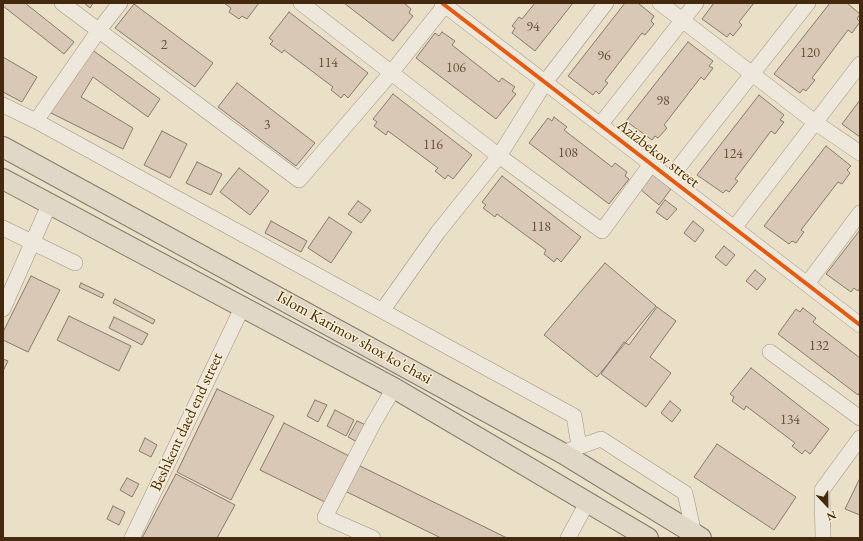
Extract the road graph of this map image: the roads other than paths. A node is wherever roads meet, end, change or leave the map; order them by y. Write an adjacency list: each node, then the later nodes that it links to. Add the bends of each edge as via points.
1 (62, 3): 10 (street)
2 (120, 3): 10 (street)
3 (301, 3): 12 (street, Azizbekov street)
4 (606, 3): 14 (street)
5 (660, 3): 9 (street)
6 (696, 3): 9 (street, Azizbekov street)
7 (808, 3): 13 (street, Azizbekov street)
8 (443, 4): 12 (street); 14 (street, Azizbekov street)
9 (682, 21): 13 (street); 18 (street, Azizbekov street)
10 (99, 30): 12 (street, via 299,180); 16 (street)
11 (860, 64): 17 (street)
12 (391, 73): 21 (street, Azizbekov street)
13 (753, 74): 17 (street); 23 (street, Azizbekov street)
14 (546, 81): 18 (street, Azizbekov street); 21 (street)
15 (3, 105): 16 (street)
16 (36, 120): 34 (street)
17 (816, 123): 20 (street); 28 (street)
18 (600, 124): 22 (street, Azizbekov street)
19 (3, 147): 36 (main road, Islom Karimov shox ko'chasi)
20 (860, 153)
21 (499, 156): 22 (street, Azizbekov street, via 602,231); 34 (street, via 438,232)
22 (651, 164): 23 (street, Azizbekov street)
23 (670, 178): 28 (street, Azizbekov street)
24 (3, 180): 25 (main road, Islom Karimov shox ko'chasi)
25 (49, 205): 29 (street); 32 (main road, Islom Karimov shox ko'chasi)
26 (860, 213): 31 (street)
27 (3, 228): 29 (street)
28 (734, 228): 31 (street, Azizbekov street)
29 (32, 242): 30 (street); 33 (street)
30 (75, 263)
31 (807, 284): 35 (street, Azizbekov street)
32 (243, 306): 37 (main road, Islom Karimov shox ko'chasi); 45 (street, Beshkent daed end street)
33 (3, 309)
34 (382, 311): 42 (street, via 574,416)
35 (860, 325)
36 (335, 328): 37 (main road, via 323,329 318,341); 42 (main road, Islom Karimov shox ko'chasi)
37 (320, 348): 39 (main road, Islom Karimov shox ko'chasi)
38 (770, 352): 40 (street)
39 (394, 388): 43 (main road, Islom Karimov shox ko'chasi); 46 (street, via 325,517)
40 (860, 418)
41 (860, 438): 49 (street, via 822,490)
42 (571, 450): 44 (main road, Islom Karimov shox ko'chasi); 44 (street, via 601,439 685,493)
43 (588, 501): 47 (street); 48 (main road, Islom Karimov shox ko'chasi)
44 (697, 536)
45 (132, 538)
46 (372, 538)
47 (568, 538)
48 (648, 538)
49 (823, 538)

